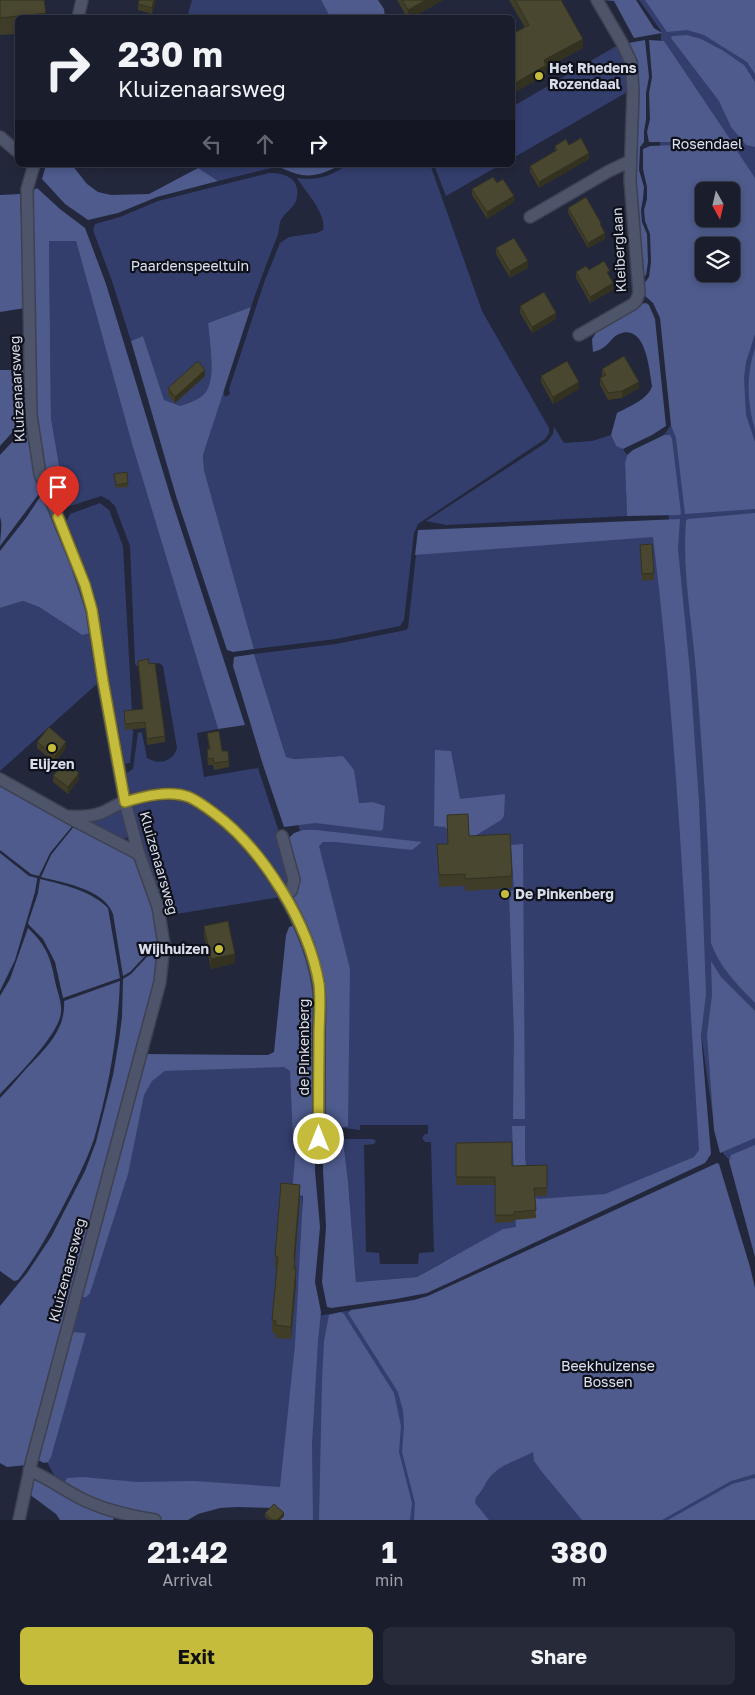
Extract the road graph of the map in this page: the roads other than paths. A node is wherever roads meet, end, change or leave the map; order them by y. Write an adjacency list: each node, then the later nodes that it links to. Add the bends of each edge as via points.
1 (82, 0): 3 (street)
2 (597, 0): 6 (street, Kleiberglaan, via 630,62 633,91)
3 (79, 15)
4 (0, 137): 5 (street)
5 (15, 150)
6 (630, 161): 8 (street); 9 (street, Kleiberglaan, via 638,296 633,304)
7 (33, 167): 11 (street, Kluizenaarsweg, via 28,180 31,415 37,462 92,610)
8 (530, 217)
9 (579, 335)
10 (0, 779): 12 (street)
11 (125, 802): 12 (street, de Pinkenberg, via 94,815); 14 (street, Kluizenaarsweg); 15 (street, de Pinkenberg, via 172,794 199,802 248,843)
12 (66, 816): 14 (street)
13 (282, 836): 15 (street, via 294,880 292,891)
14 (139, 854): 17 (street, Kluizenaarsweg, via 158,908 162,932 160,982)
15 (284, 896): 16 (street, de Pinkenberg, via 313,958 319,986)
16 (319, 1139)
17 (29, 1470): 18 (street, Kluizenaarsweg); 19 (street, via 101,1508)
18 (19, 1520)
19 (155, 1520)

